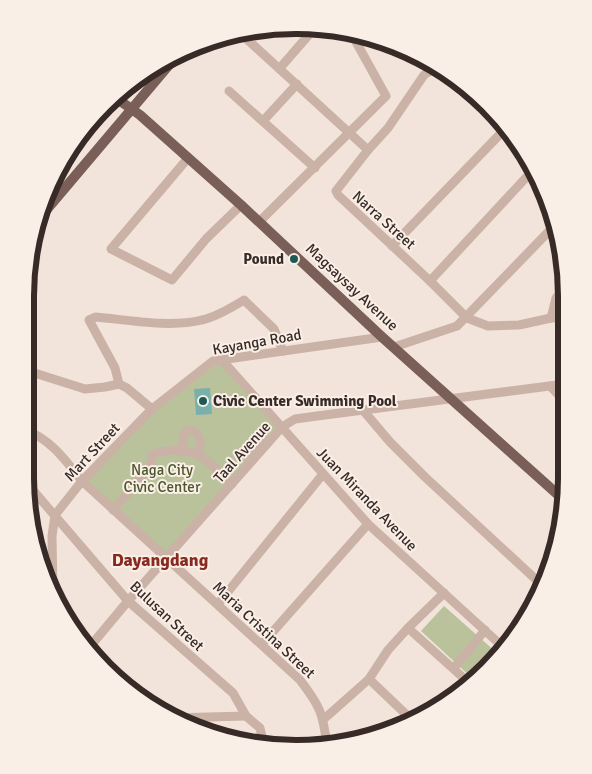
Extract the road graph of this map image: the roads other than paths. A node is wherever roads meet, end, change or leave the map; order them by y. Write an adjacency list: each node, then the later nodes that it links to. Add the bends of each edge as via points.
1 (310, 34): 5 (street)
2 (247, 39): 5 (street)
3 (356, 41): 12 (street, via 386,96)
4 (166, 68): 10 (main road)
5 (280, 68): 7 (street)
6 (430, 71): 14 (street, Narra Street, via 424,75 388,128)
7 (298, 84): 11 (street); 12 (street)
8 (229, 91): 11 (street)
9 (121, 101): 10 (main road, Magsaysay Avenue)
10 (132, 109): 15 (main road, Magsaysay Avenue); 18 (main road)
11 (264, 121): 16 (street)
12 (350, 133): 14 (street); 16 (street)
13 (501, 133): 22 (street)
14 (368, 150): 22 (street, Narra Street, via 336,191)
15 (188, 158): 19 (main road, Magsaysay Avenue); 19 (street, via 111,249 172,280)
16 (315, 168): 20 (street)
17 (528, 175): 23 (street)
18 (51, 203)
19 (241, 205): 20 (main road, Magsaysay Avenue)
20 (259, 222): 28 (main road, Magsaysay Avenue)
21 (550, 231): 25 (street)
22 (392, 246): 23 (street, Narra Street)
23 (430, 281): 25 (street, Narra Street)
24 (558, 296): 26 (street)
25 (467, 318): 26 (street, via 488,326 520,325); 29 (street, via 457,326)
26 (551, 318): 27 (street)
27 (558, 318)
28 (382, 336): 29 (main road, Magsaysay Avenue); 30 (street, Kayanga Road)
29 (394, 347): 39 (main road, Magsaysay Avenue)
30 (283, 351): 31 (street, Kayanga Road); 35 (street, via 274,329 244,300 202,320 173,324 96,317 89,320 115,368)
31 (243, 357): 32 (street, Kayanga Road); 33 (street)
32 (222, 360): 33 (street, Juan Miranda Avenue); 40 (street, Kayanga Road, via 213,361 200,370)
33 (235, 372): 42 (street, Juan Miranda Avenue)
34 (34, 373): 35 (street, via 85,389)
35 (119, 384): 40 (street)
36 (558, 385): 37 (street, Taal Avenue)
37 (550, 386): 38 (street); 39 (street, Taal Avenue)
38 (558, 395)
39 (452, 399): 41 (street, Taal Avenue); 52 (main road, Magsaysay Avenue)
40 (152, 409): 49 (street, Mart Street)
41 (362, 409): 42 (street, Taal Avenue, via 295,419); 58 (street, via 425,477)
42 (282, 428): 48 (street, Juan Miranda Avenue); 50 (street, Taal Avenue)
43 (34, 434): 49 (street, Maria Cristina Street, via 53,446)
44 (263, 436): 47 (street)
45 (183, 452): 46 (street); 46 (street, via 184,435 190,429 200,439); 53 (street, via 174,450 152,455 150,466)
46 (198, 455): 50 (street)
47 (244, 455)
48 (323, 474): 55 (street, Juan Miranda Avenue); 61 (street)
49 (82, 481): 53 (street, Maria Cristina Street); 54 (street, Mart Street)
50 (232, 484): 56 (street, Taal Avenue)
51 (34, 492): 54 (street, Bulusan Street)
52 (558, 495)
53 (112, 510): 56 (street, Maria Cristina Street)
54 (55, 516): 57 (street); 60 (street, Bulusan Street)
55 (368, 524): 59 (street, Juan Miranda Avenue); 66 (street)
56 (166, 559): 60 (street, Taal Avenue); 61 (street, Maria Cristina Street)
57 (53, 574)
58 (537, 580)
59 (444, 593): 62 (street); 63 (street, Juan Miranda Avenue)
60 (128, 601): 64 (street, Taal Avenue); 71 (street, Bulusan Street, via 232,693)
61 (218, 604): 66 (street, Maria Cristina Street)
62 (408, 628): 67 (street); 68 (street)
63 (486, 630): 65 (street, Juan Miranda Avenue); 67 (street)
64 (93, 643)
65 (499, 643)
66 (262, 644): 73 (street, Maria Cristina Street, via 300,680 317,702)
67 (454, 668): 69 (street)
68 (368, 679): 70 (street); 73 (street)
69 (465, 679)
70 (407, 715)
71 (246, 716): 72 (street); 74 (street, Bulusan Street, via 260,728)
72 (190, 717)
73 (324, 719): 75 (street, Maria Cristina Street)
74 (262, 738)
75 (326, 738)

